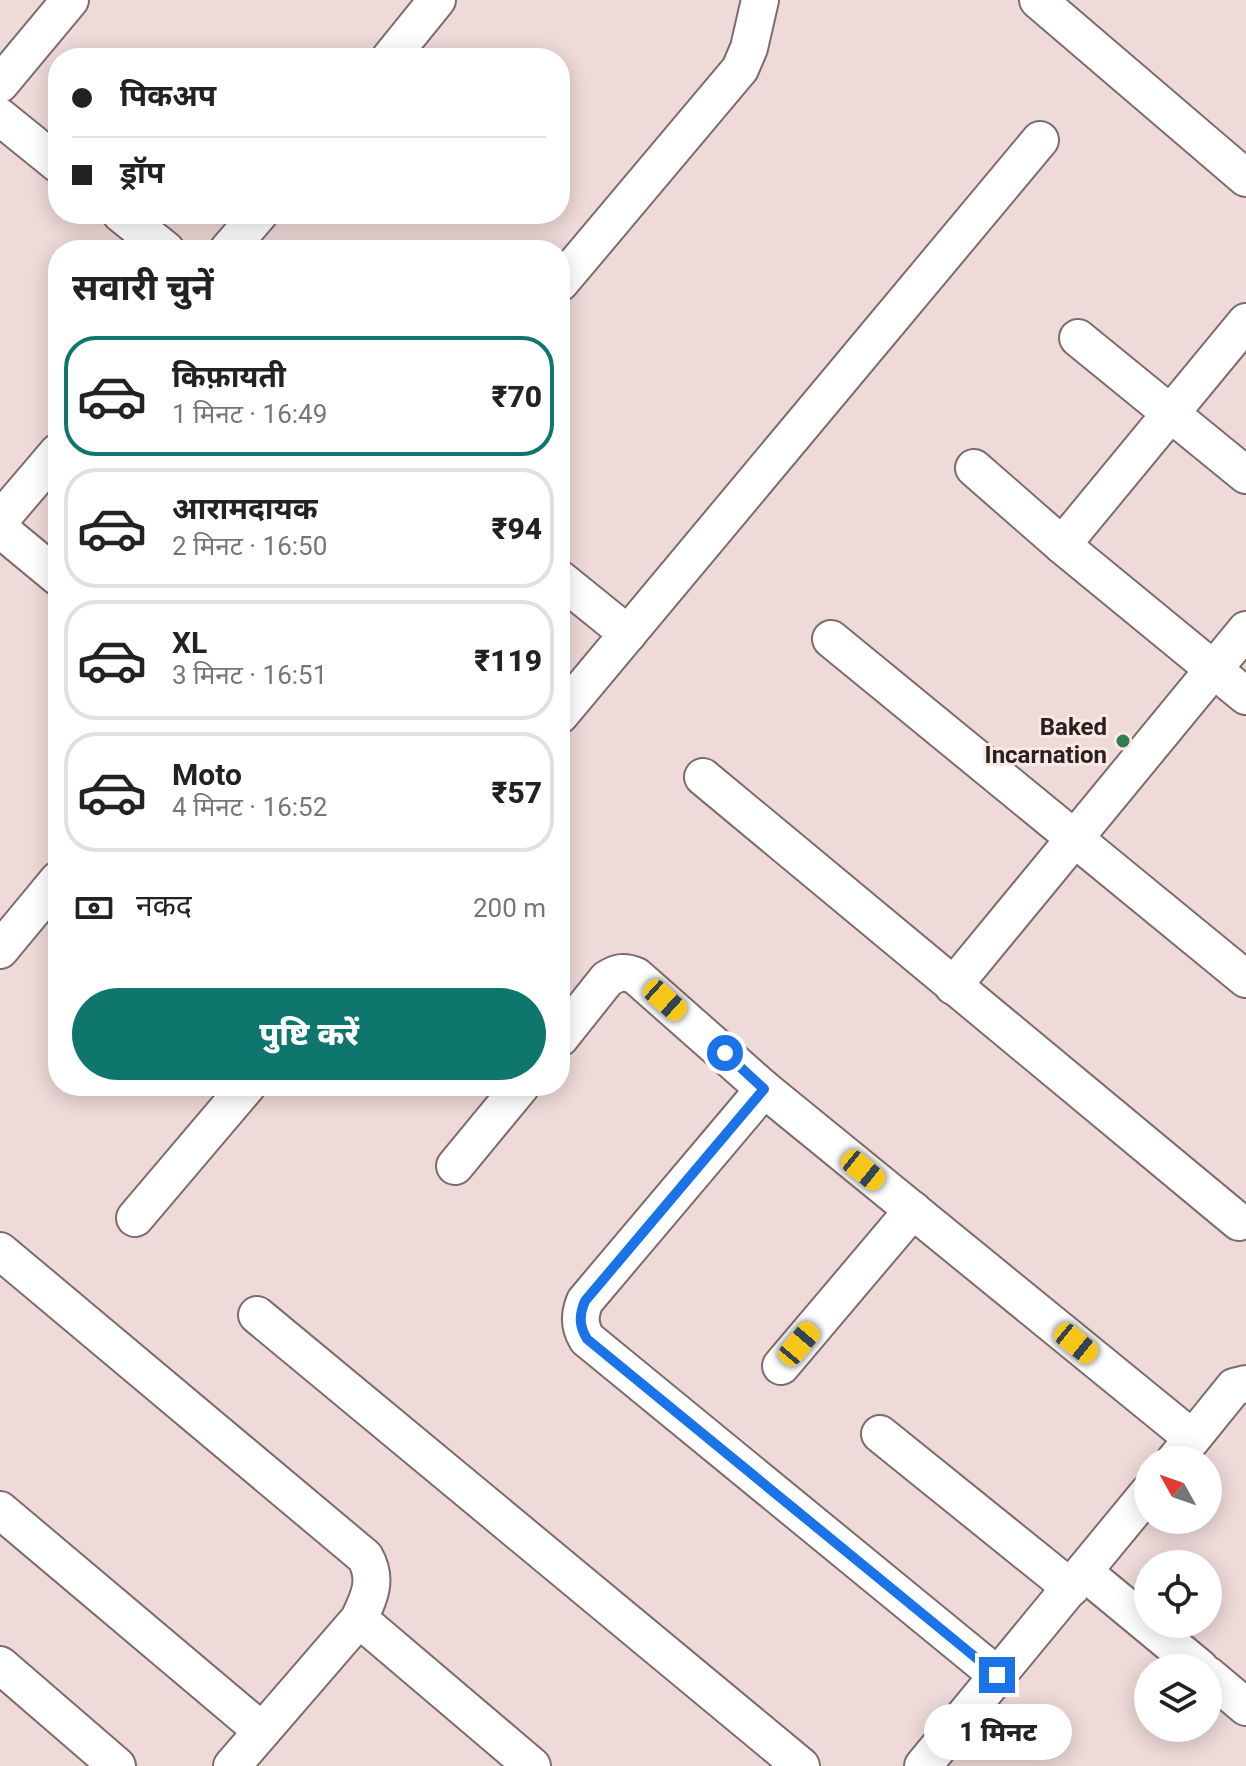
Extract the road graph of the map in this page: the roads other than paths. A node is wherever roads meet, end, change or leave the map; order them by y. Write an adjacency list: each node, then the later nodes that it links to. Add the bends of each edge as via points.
1 (70, 0): 6 (street)
2 (437, 0): 5 (street)
3 (760, 0): 15 (street, via 740,69)
4 (1038, 0): 10 (street)
5 (398, 48)
6 (0, 84)
7 (0, 117): 9 (street)
8 (1040, 140): 28 (street)
9 (48, 156)
10 (1246, 178)
11 (134, 224): 13 (street)
12 (250, 224): 14 (street)
13 (154, 240)
14 (237, 240)
15 (570, 271)
16 (1246, 322): 18 (street)
17 (1078, 338): 18 (street)
18 (1171, 413): 21 (street); 24 (street)
19 (48, 464): 22 (street)
20 (974, 468): 24 (street)
21 (1246, 475)
22 (0, 520)
23 (0, 529): 25 (street)
24 (1062, 545): 30 (street)
25 (48, 569)
26 (570, 587): 28 (street)
27 (1246, 630): 30 (street)
28 (628, 634): 32 (street)
29 (831, 639): 34 (street)
30 (1213, 670): 31 (street); 34 (street)
31 (1246, 696)
32 (570, 703)
33 (703, 777): 38 (street)
34 (1072, 839): 37 (street); 38 (street)
35 (48, 892): 36 (street)
36 (0, 950)
37 (1246, 979)
38 (953, 986): 46 (street)
39 (570, 1025): 40 (street, via 607,979 626,972 645,982)
40 (764, 1089): 44 (street); 60 (street, via 585,1301 582,1331)
41 (239, 1096): 45 (street)
42 (513, 1096): 43 (street)
43 (455, 1166)
44 (913, 1210): 49 (street); 52 (street)
45 (135, 1218)
46 (1239, 1222)
47 (0, 1251): 57 (street, via 365,1557 373,1579)
48 (257, 1315): 67 (street)
49 (781, 1366)
50 (1246, 1384): 53 (street, via 1234,1387)
51 (880, 1434): 56 (street)
52 (1181, 1446)
53 (1186, 1446)
54 (0, 1510): 63 (street)
55 (1134, 1510): 56 (street)
56 (1078, 1580): 58 (street); 60 (street)
57 (359, 1619): 63 (street); 66 (street)
58 (1181, 1654)
59 (0, 1665): 64 (street)
60 (997, 1675): 68 (street)
61 (1222, 1687): 62 (street)
62 (1246, 1707)
63 (262, 1731): 65 (street)
64 (117, 1766)
65 (232, 1766)
66 (532, 1766)
67 (801, 1766)
68 (923, 1766)

